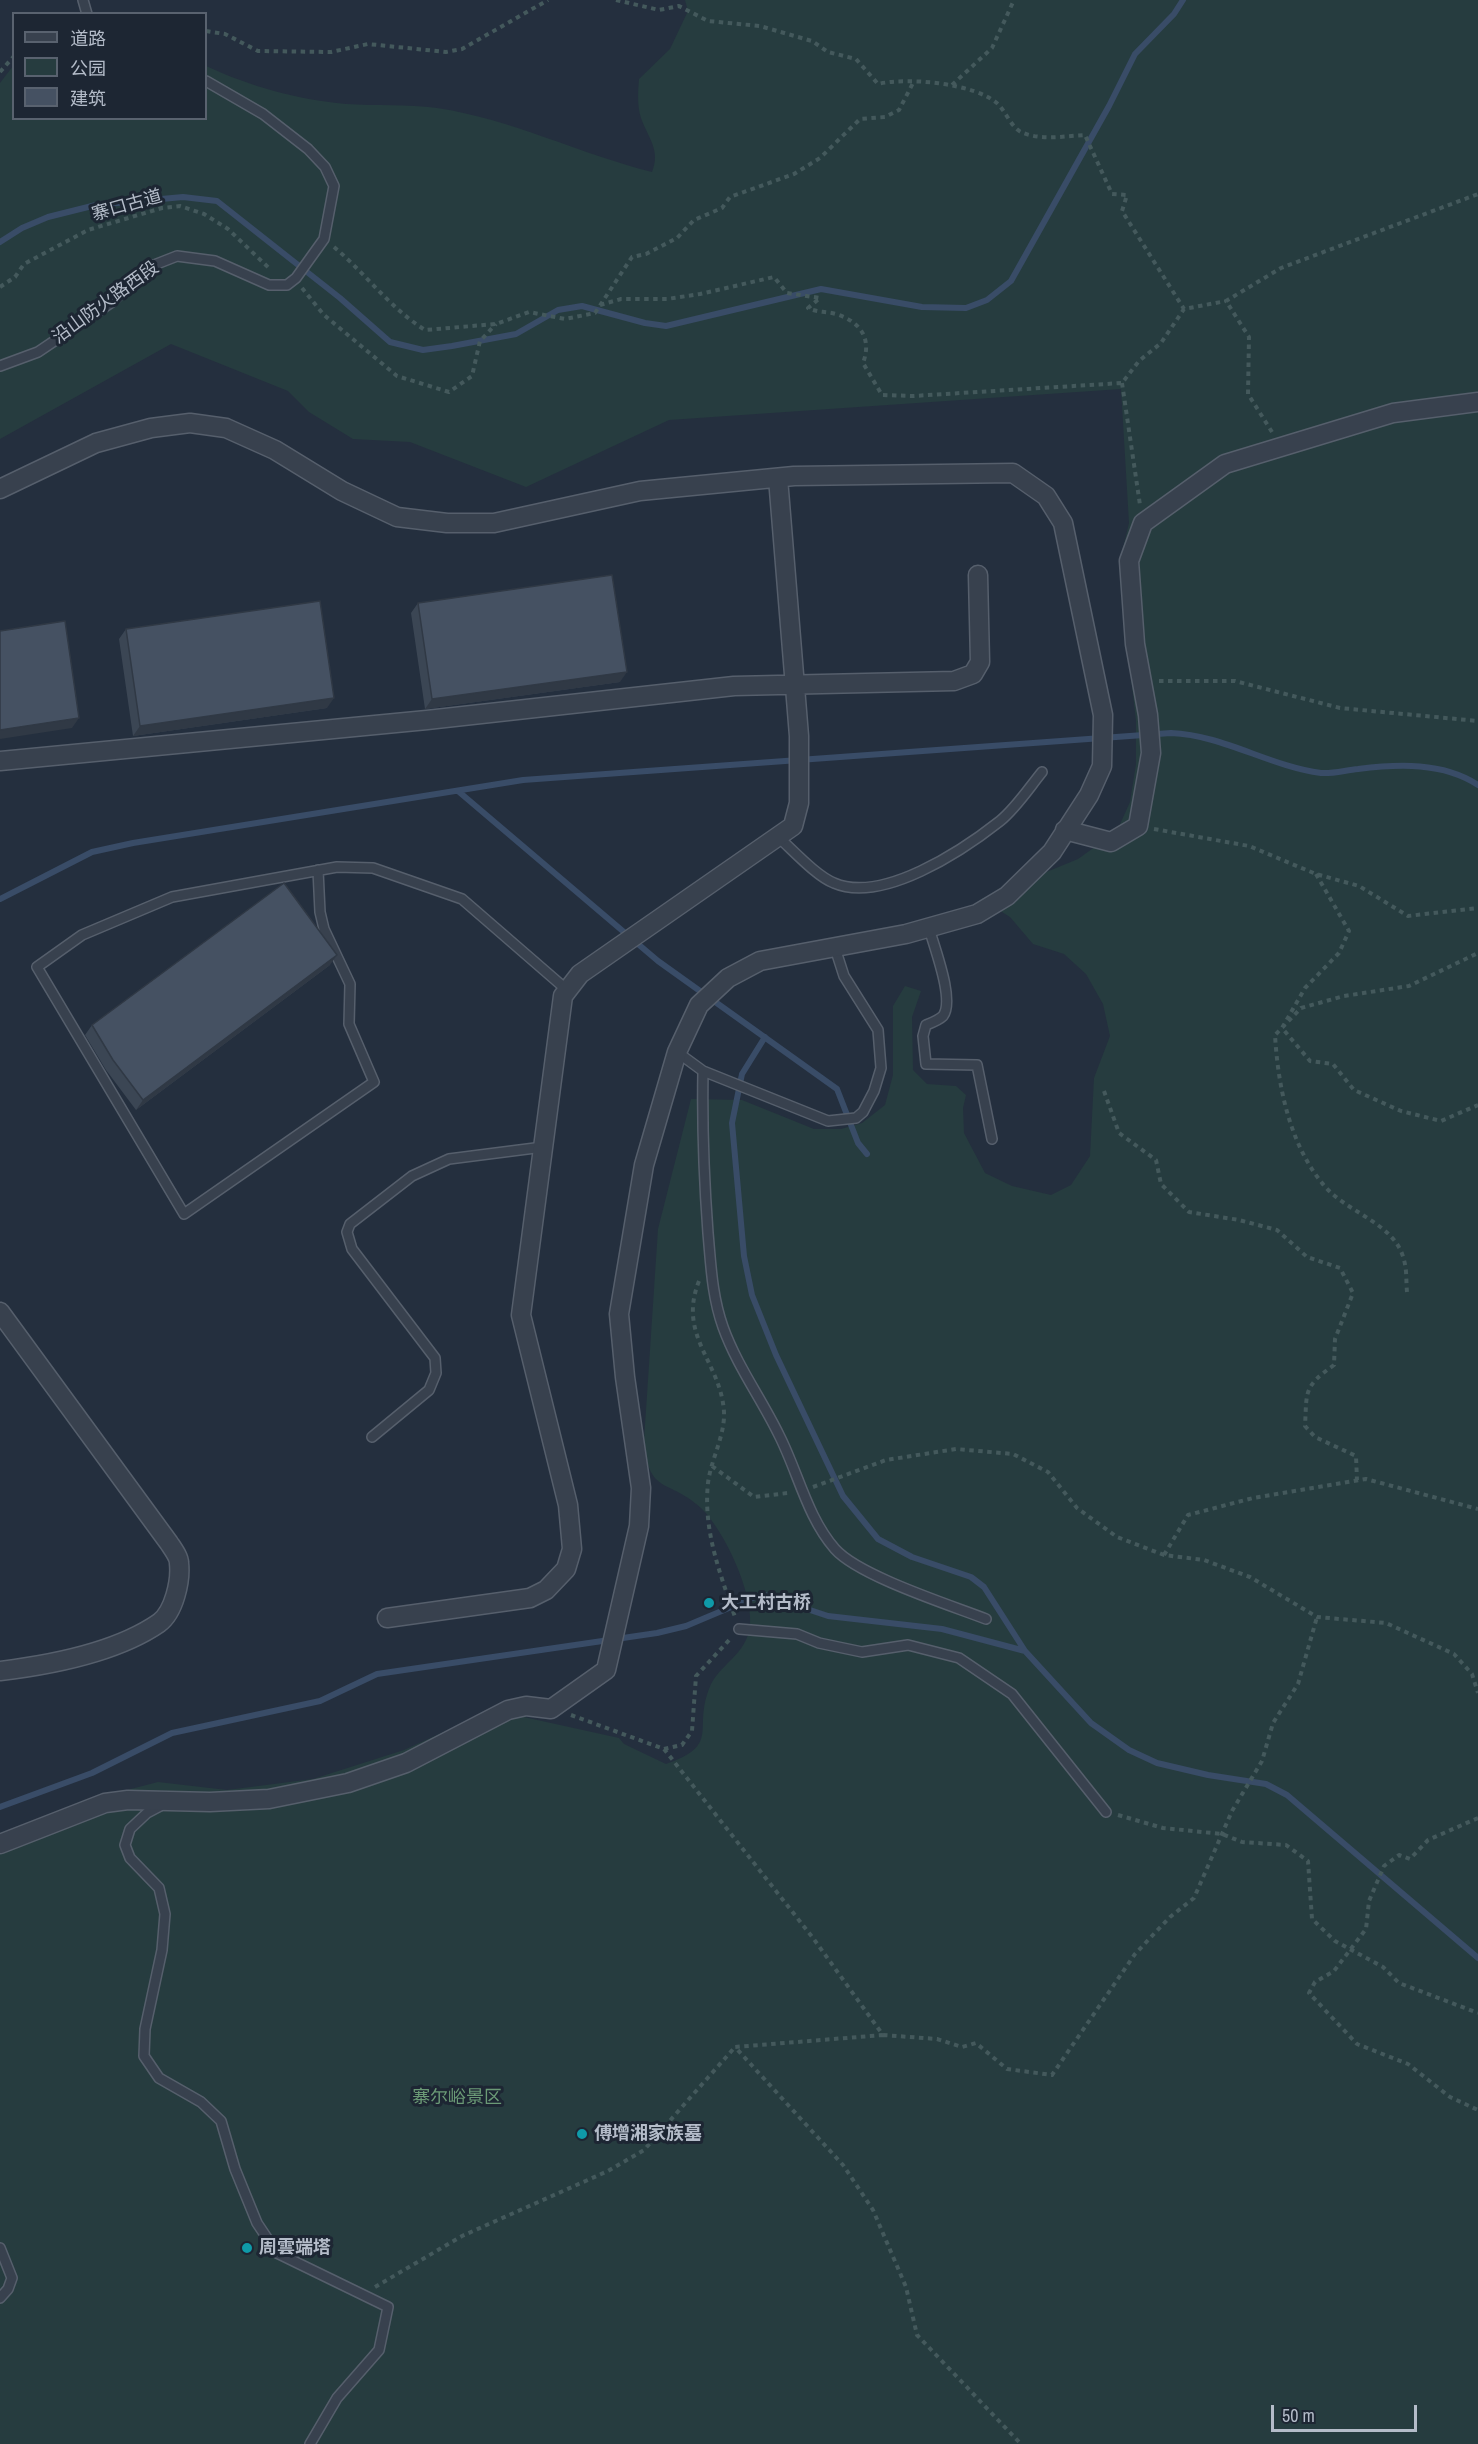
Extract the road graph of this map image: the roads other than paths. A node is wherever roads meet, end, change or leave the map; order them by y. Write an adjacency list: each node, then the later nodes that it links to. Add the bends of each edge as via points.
1 (207, 82): 2 (lane, 沿山防火路西段, via 263,114 308,148 325,167 334,186 324,239 310,259 292,281 269,285 216,261 177,256 149,267 112,302 38,352)
2 (0, 366)
3 (1478, 402): 10 (street, via 1393,413 1224,464 1143,523 1129,561 1135,644 1151,753 1138,826 1111,842)
4 (778, 478): 5 (street, via 640,491 494,523 447,523 397,517 342,491 275,450 226,428 190,423 150,428 96,443); 7 (street); 10 (street, via 1013,473 1046,496 1063,522 1103,720 1102,765 1089,795)
5 (0, 489)
6 (978, 575): 7 (street, via 981,646 974,674 954,681)
7 (795, 685): 8 (street, via 734,686); 11 (street, via 799,803 793,826)
8 (0, 762)
9 (1042, 772): 11 (lane, via 1002,819 966,845 904,879 854,890 831,883)
10 (1065, 830): 13 (street, via 1052,852 1006,896 977,915)
11 (777, 836): 15 (street, via 614,949 580,974)
12 (318, 870): 12 (lane, via 172,897 82,935 37,967 184,1214 374,1082 349,1024 350,984 322,921); 15 (lane, via 373,868 462,899)
13 (929, 928): 14 (street); 18 (lane, via 947,1007 942,1017 926,1026 926,1064 977,1065)
14 (835, 948): 16 (street, via 760,961 728,978 701,1003); 17 (lane, via 844,976 878,1030 880,1068 863,1112 855,1118 828,1121)
15 (567, 990): 19 (street, via 563,996)
16 (677, 1052): 17 (lane); 26 (street, via 644,1165 619,1314 642,1488 639,1526 606,1670 551,1709 526,1706 508,1710 406,1763 348,1783 269,1799)
17 (703, 1071): 23 (lane, via 704,1195 710,1277 736,1359 779,1434 801,1490 835,1549 889,1581)
18 (992, 1139)
19 (543, 1147): 21 (lane, via 449,1159 412,1176 350,1224 347,1232 352,1249 435,1358 436,1373 429,1390); 22 (street, via 521,1315 568,1505 572,1549 566,1569 546,1590 530,1598)
20 (0, 1312): 25 (street, via 180,1562 174,1601 161,1622 78,1657)
21 (372, 1437)
22 (387, 1618)
23 (986, 1619)
24 (740, 1629): 27 (lane, via 797,1634 862,1652 908,1646 959,1658 1012,1694)
25 (0, 1671)
26 (171, 1800): 28 (street, via 105,1803); 31 (lane, via 147,1813 130,1829 125,1845 130,1858 159,1888 165,1914 144,2056 159,2078 201,2102 221,2121 257,2223 277,2253 388,2307 379,2350 337,2398)
27 (1106, 1812)
28 (0, 1844)
29 (0, 2248): 30 (lane, via 12,2278)
30 (0, 2298)
31 (310, 2444)

